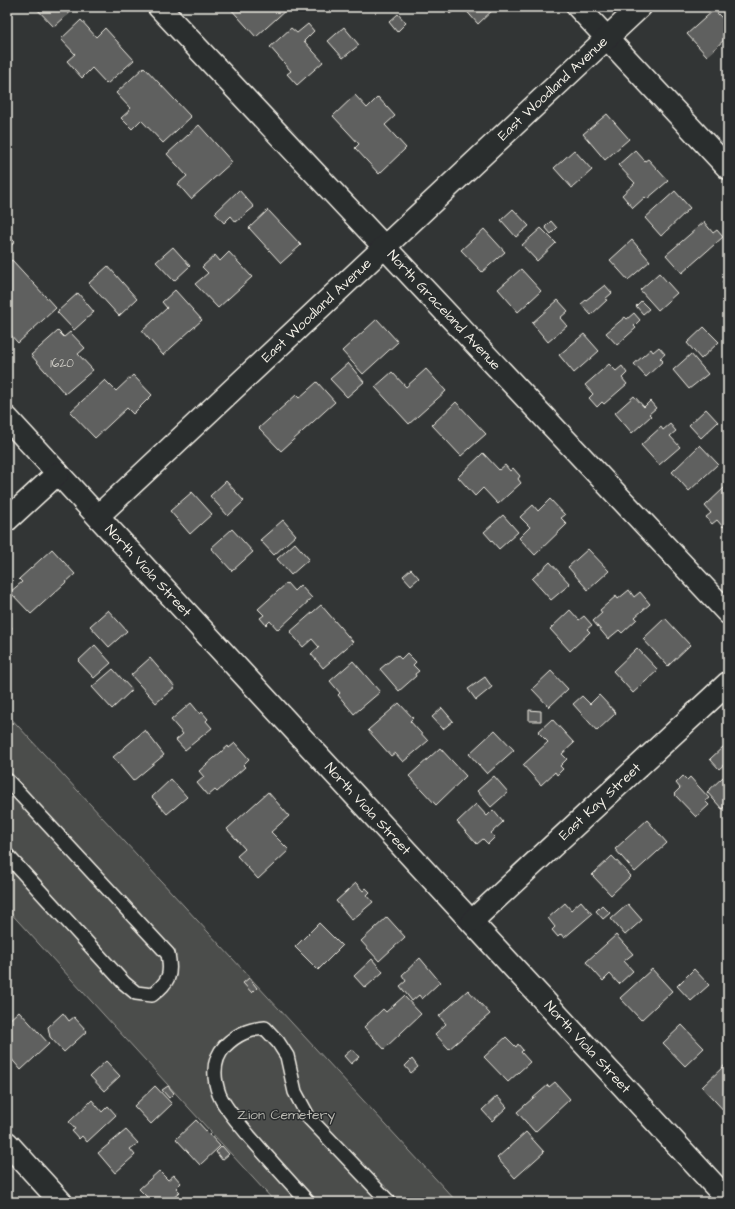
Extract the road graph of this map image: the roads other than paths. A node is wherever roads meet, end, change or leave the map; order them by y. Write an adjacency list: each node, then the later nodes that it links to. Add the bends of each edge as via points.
1 (159, 7): 6 (street, North Graceland Avenue)
2 (578, 7): 4 (street)
3 (640, 7): 4 (street, East Woodland Avenue)
4 (607, 38): 5 (street); 6 (street, East Woodland Avenue)
5 (728, 168)
6 (385, 247): 9 (street, East Woodland Avenue); 11 (street, North Graceland Avenue)
7 (7, 418): 8 (street, North Viola Street)
8 (58, 473): 9 (street, North Viola Street); 10 (street)
9 (98, 516): 15 (street, North Viola Street)
10 (7, 520)
11 (728, 613)
12 (728, 683): 15 (street, East Kay Street)
13 (7, 780): 14 (lane, via 168,954 171,970 165,985 152,995 136,993)
14 (7, 855)
15 (472, 921): 17 (street, North Viola Street)
16 (8, 1148): 18 (street)
17 (728, 1200)
18 (61, 1202)
19 (308, 1202): 20 (lane, via 246,1132 220,1095 215,1079 215,1063 220,1052 233,1038 251,1029 265,1028 278,1042 287,1056 294,1092 309,1118)
20 (389, 1202)

